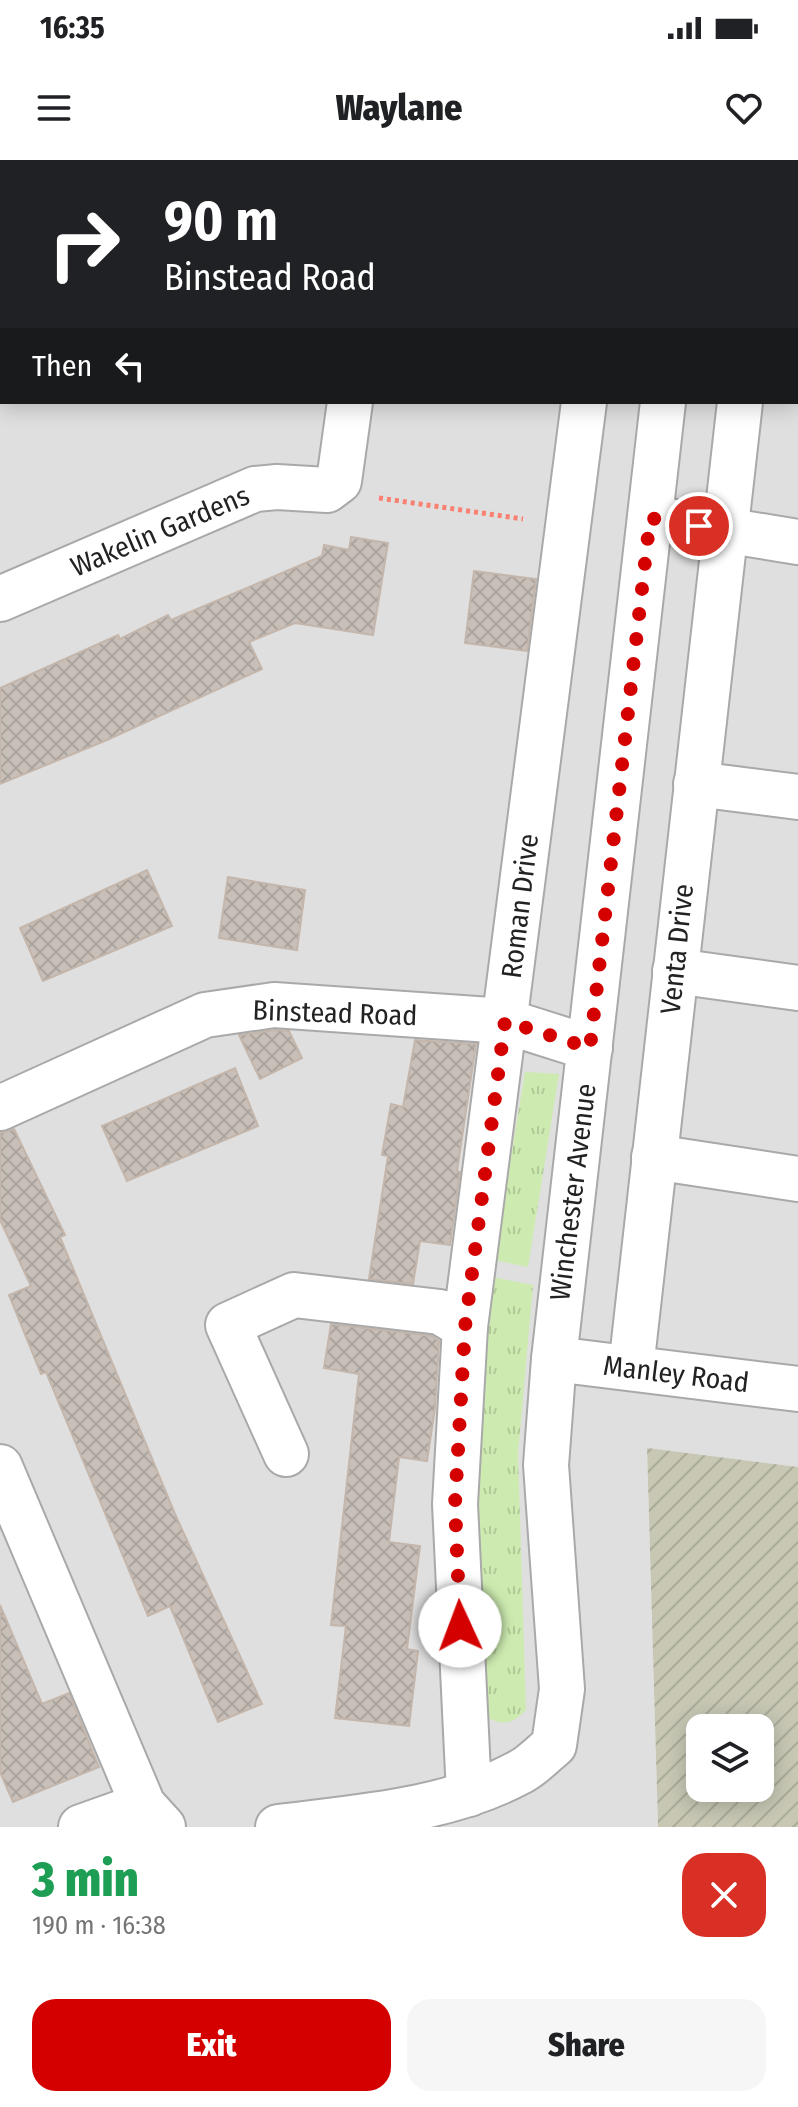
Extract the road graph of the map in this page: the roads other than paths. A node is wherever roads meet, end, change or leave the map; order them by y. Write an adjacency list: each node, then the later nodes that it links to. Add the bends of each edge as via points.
1 (350, 404): 8 (street, Wakelin Gardens, via 339,481 327,490 255,489)
2 (584, 404): 13 (street, Roman Drive)
3 (663, 404): 5 (street, Winchester Avenue)
4 (740, 404): 6 (street, Venta Drive)
5 (650, 518): 6 (street); 14 (street, Winchester Avenue)
6 (724, 531): 7 (street); 9 (street, Venta Drive)
7 (798, 542)
8 (0, 599)
9 (696, 784): 10 (street); 11 (street, Venta Drive)
10 (798, 797)
11 (675, 971): 12 (street); 16 (street, Venta Drive)
12 (798, 988)
13 (505, 1021): 14 (street, Binstead Road); 15 (street, Binstead Road, via 274,1005 205,1015); 18 (street, Roman Drive)
14 (590, 1048): 19 (street, Winchester Avenue)
15 (0, 1108)
16 (654, 1157): 17 (street); 20 (street, Venta Drive)
17 (798, 1179)
18 (465, 1327): 22 (street, via 440,1312 294,1295 228,1325); 24 (street, Roman Drive, via 455,1504)
19 (554, 1359): 20 (street, Manley Road); 24 (street, Winchester Avenue, via 546,1465 562,1689 554,1745 522,1772)
20 (631, 1368): 21 (street, Manley Road)
21 (798, 1389)
22 (286, 1454)
23 (0, 1467): 25 (street)
24 (469, 1794): 27 (street, via 379,1815)
25 (153, 1816): 26 (street)
26 (81, 1827)
27 (278, 1827)

